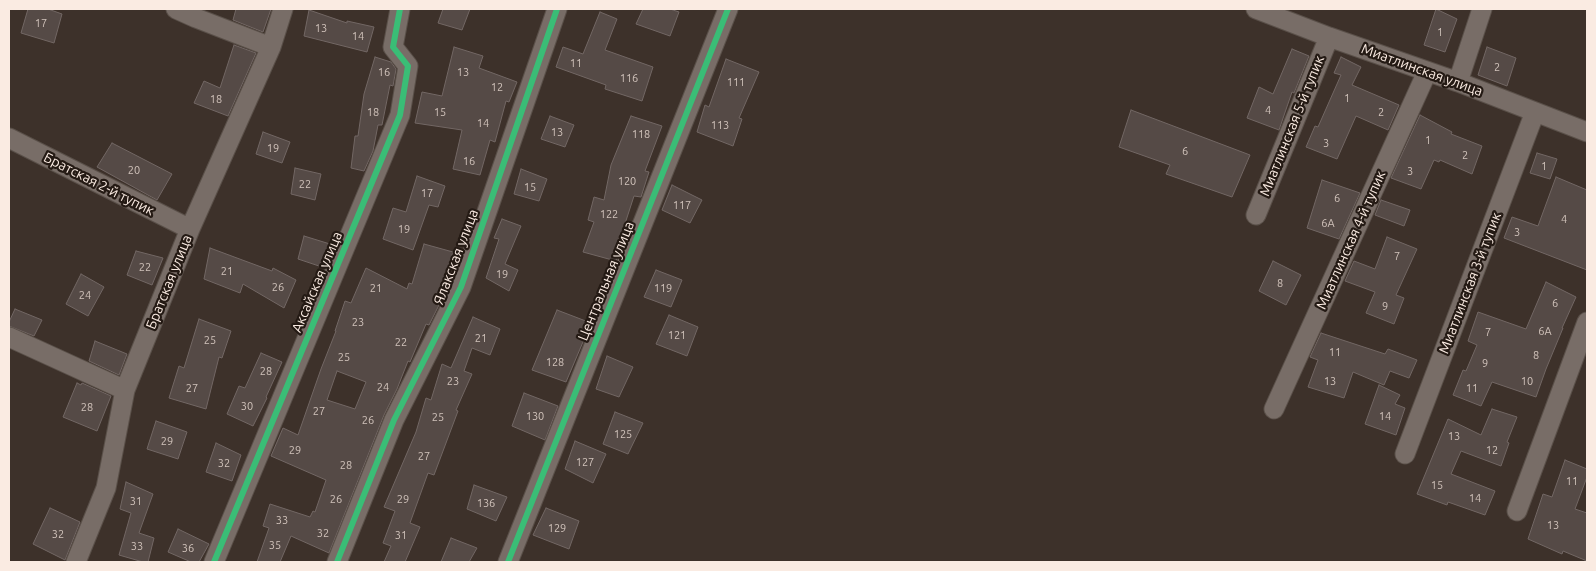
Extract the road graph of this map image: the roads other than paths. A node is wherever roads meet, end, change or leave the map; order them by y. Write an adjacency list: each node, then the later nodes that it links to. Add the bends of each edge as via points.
1 (176, 9): 10 (street)
2 (283, 9): 10 (street, Братская улица)
3 (400, 9): 25 (street, Аксайская улица, via 393,47 408,66 400,115)
4 (557, 9): 26 (street, Ялакская улица, via 461,287 394,420)
5 (728, 9): 27 (street, Центральная улица)
6 (1256, 9): 8 (street, Миатлинская улица)
7 (1482, 9): 12 (street)
8 (1292, 15): 9 (street, Миатлинская улица)
9 (1329, 37): 11 (street, Миатлинская улица); 16 (street, Миатлинская 5-й тупик)
10 (271, 47): 17 (street, Братская улица)
11 (1427, 72): 12 (street, Миатлинская улица); 21 (street, Миатлинская 4-й тупик)
12 (1458, 82): 13 (street, Миатлинская улица)
13 (1535, 112): 14 (street, Миатлинская улица); 22 (street, Миатлинская 3-й тупик)
14 (1587, 132)
15 (9, 138): 17 (street, Братская 2-й тупик)
16 (1256, 215)
17 (190, 229): 20 (street, Братская улица)
18 (1587, 322): 23 (street)
19 (9, 337): 20 (street)
20 (125, 390): 24 (street, Братская улица, via 106,488)
21 (1274, 409)
22 (1405, 454)
23 (1517, 511)
24 (76, 562)
25 (214, 562)
26 (337, 562)
27 (508, 562)

